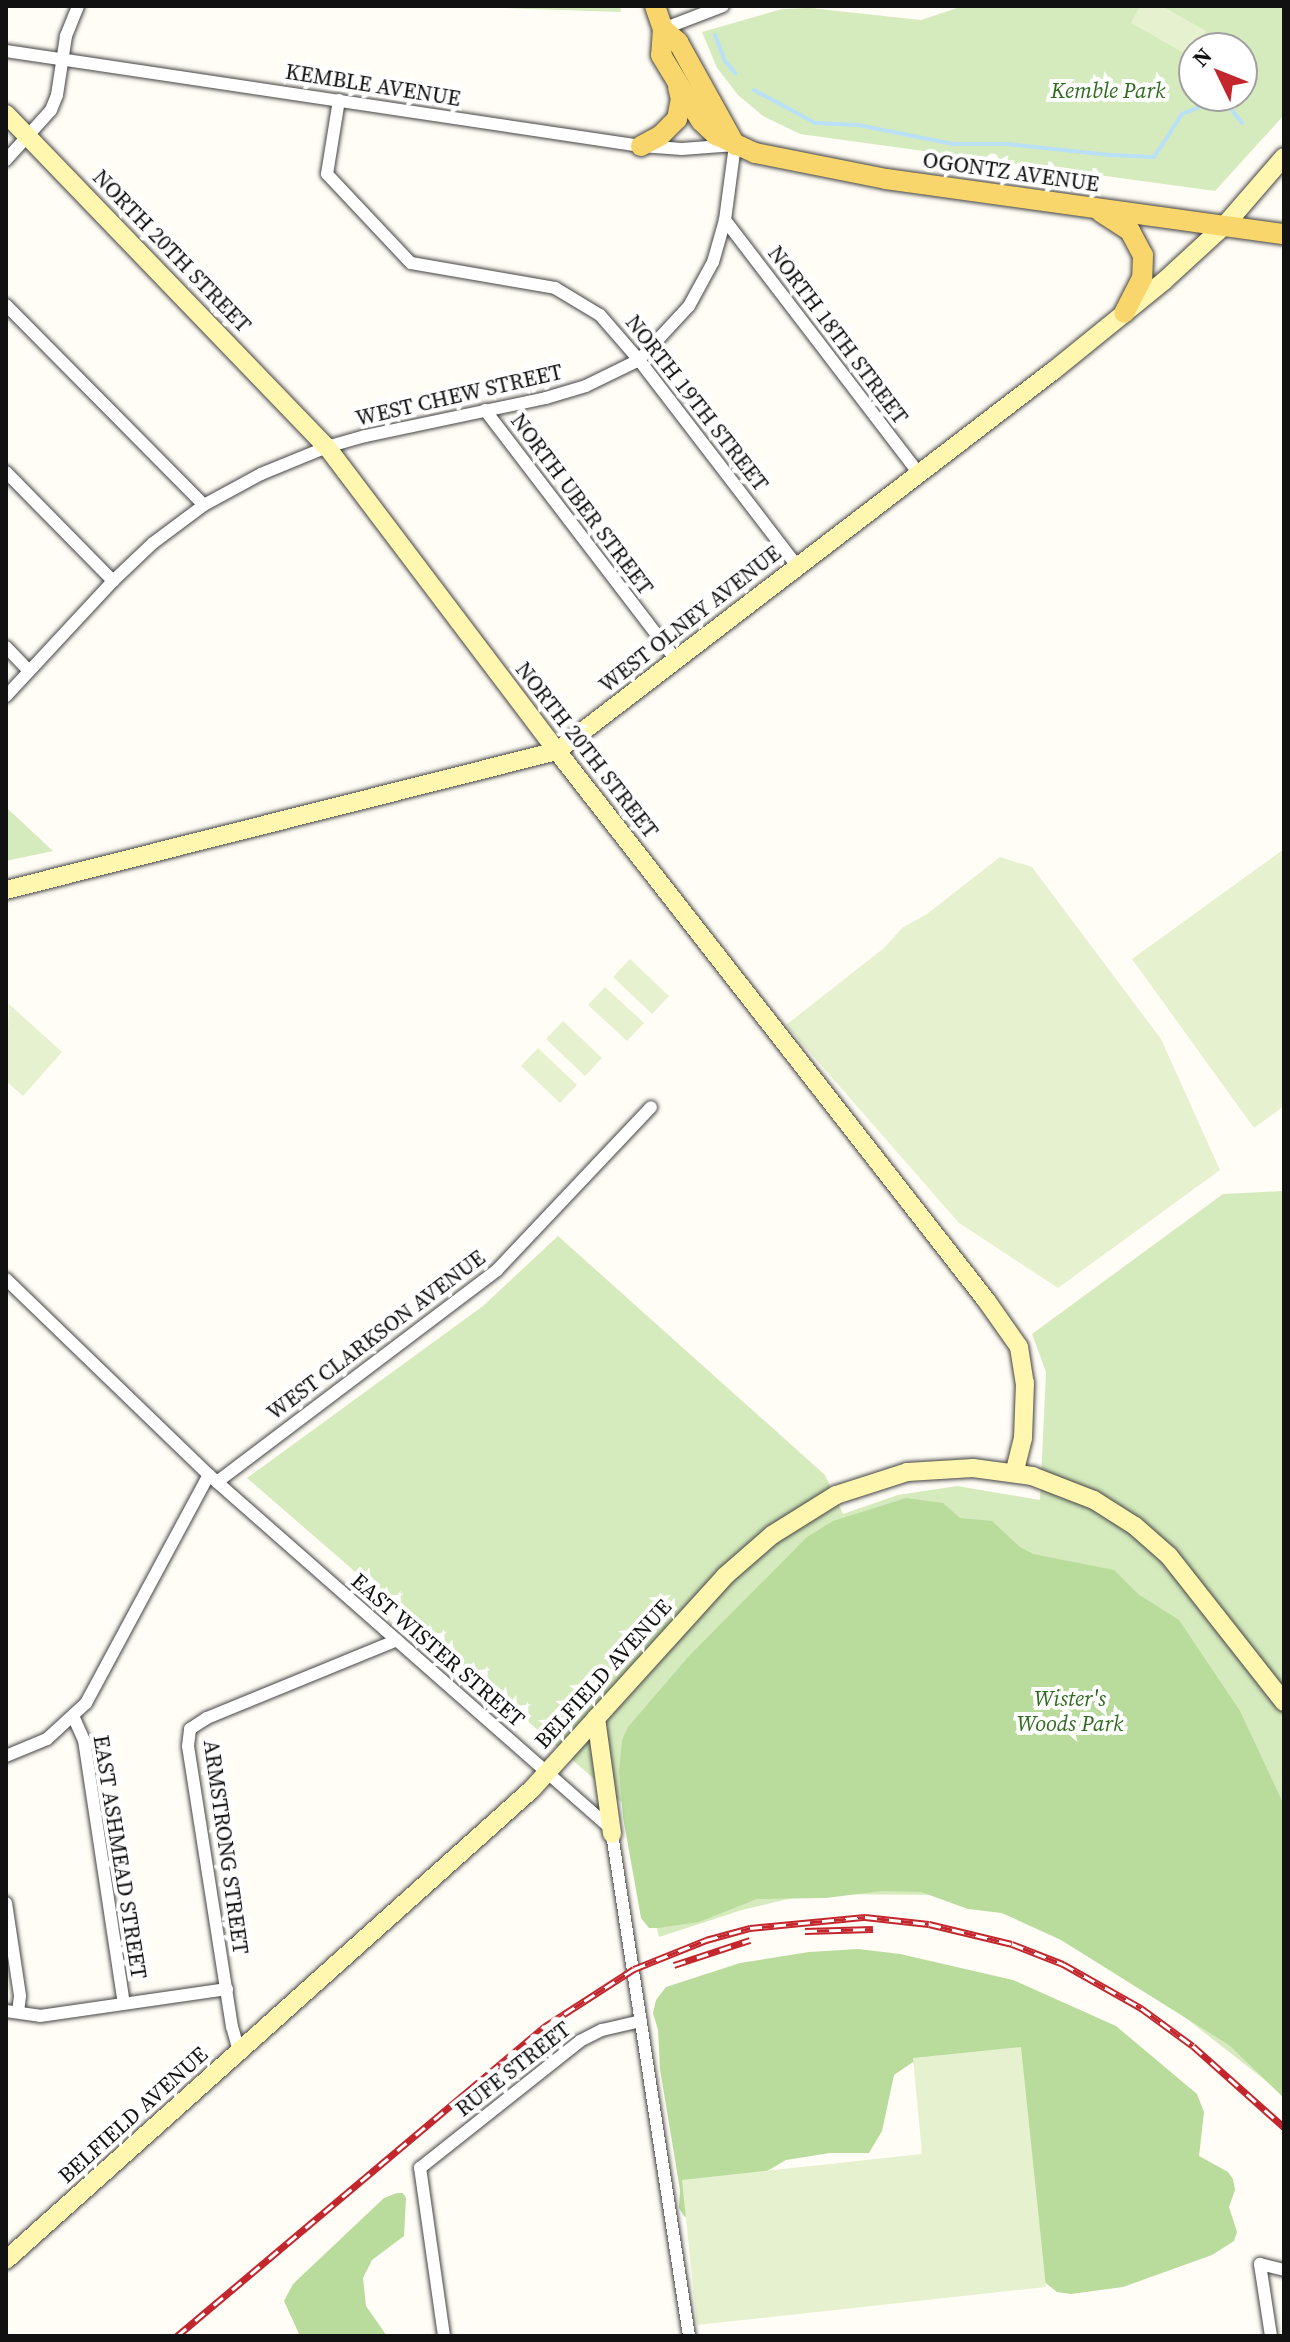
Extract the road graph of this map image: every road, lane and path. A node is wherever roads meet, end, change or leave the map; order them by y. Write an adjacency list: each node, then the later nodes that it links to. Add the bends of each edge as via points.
1 (78, 6): 6 (street)
2 (655, 6): 4 (main road, OGONTZ AVENUE)
3 (723, 6): 4 (street)
4 (663, 29): 7 (main road, OGONTZ AVENUE, via 661,55); 11 (main road, OGONTZ AVENUE, via 678,42)
5 (6, 51): 6 (street, KEMBLE AVENUE)
6 (61, 58): 8 (street, KEMBLE AVENUE); 10 (street, via 57,95)
7 (678, 87): 11 (main road, OGONTZ AVENUE, via 701,121); 12 (main road, via 677,119)
8 (339, 100): 12 (street, KEMBLE AVENUE); 21 (street, NORTH 19TH STREET, via 327,174 411,263 555,288 611,325)
9 (6, 114): 10 (street, NORTH 20TH STREET)
10 (29, 137): 14 (street); 23 (street, NORTH 20TH STREET)
11 (735, 145): 12 (street, KEMBLE AVENUE); 15 (main road, OGONTZ AVENUE, via 775,160 831,170); 16 (street, WEST CHEW STREET)
12 (641, 146)
13 (1284, 157): 17 (street, WEST OLNEY AVENUE)
14 (6, 160)
15 (1095, 208): 17 (main road, OGONTZ AVENUE); 20 (main road, via 1130,231 1143,255 1142,278)
16 (725, 220): 21 (street, WEST CHEW STREET, via 713,262 689,306); 25 (street, NORTH 18TH STREET)
17 (1225, 225): 18 (main road, OGONTZ AVENUE); 20 (street, WEST OLNEY AVENUE)
18 (1284, 234)
19 (6, 305): 26 (street)
20 (1124, 313): 25 (street, WEST OLNEY AVENUE)
21 (639, 360): 22 (street, WEST CHEW STREET, via 586,386); 27 (street, NORTH 19TH STREET)
22 (485, 410): 23 (street, WEST CHEW STREET); 30 (street, NORTH UBER STREET)
23 (327, 447): 26 (street, WEST CHEW STREET); 33 (street, NORTH 20TH STREET)
24 (6, 472): 28 (street)
25 (919, 474): 27 (street, WEST OLNEY AVENUE)
26 (204, 505): 28 (street, WEST CHEW STREET)
27 (797, 566): 30 (street, WEST OLNEY AVENUE)
28 (113, 581): 31 (street, WEST CHEW STREET)
29 (6, 647): 31 (street)
30 (676, 660): 33 (street, WEST OLNEY AVENUE)
31 (29, 671): 32 (street, WEST CHEW STREET)
32 (6, 696)
33 (557, 751): 34 (street, WEST OLNEY AVENUE); 37 (street, NORTH 20TH STREET, via 1019,1347 1025,1383 1023,1438)
34 (6, 890)
35 (651, 1107): 38 (street, WEST CLARKSON AVENUE, via 497,1270)
36 (6, 1279): 38 (street, EAST WISTER STREET)
37 (1015, 1471): 40 (street, BELFIELD AVENUE, via 1094,1500 1151,1539 1184,1573); 42 (street, BELFIELD AVENUE, via 907,1472 815,1506 725,1576)
38 (213, 1478): 39 (street, EAST WISTER STREET); 41 (street, WEST CLARKSON AVENUE, via 96,1689)
39 (397, 1640): 44 (street, EAST WISTER STREET); 47 (street, ARMSTRONG STREET, via 190,1729 188,1746)
40 (1284, 1702)
41 (74, 1718): 43 (street, WEST CLARKSON AVENUE, via 47,1739); 48 (street, EAST ASHMEAD STREET, via 84,1740)
42 (596, 1718): 44 (street, BELFIELD AVENUE); 45 (street)
43 (6, 1756)
44 (547, 1773): 45 (street, EAST WISTER STREET); 51 (street, BELFIELD AVENUE)
45 (612, 1834): 50 (street)
46 (6, 1903): 49 (street, via 20,1996)
47 (227, 1989): 48 (street); 51 (street, ARMSTRONG STREET)
48 (124, 2003): 49 (street, via 40,2016)
49 (12, 2012)
50 (641, 2021): 54 (street, RUFE STREET, via 580,2041 420,2168); 55 (street)
51 (239, 2051): 52 (street, BELFIELD AVENUE)
52 (6, 2260)
53 (1284, 2270): 56 (street, via 1260,2264)
54 (444, 2336)
55 (689, 2336)
56 (1271, 2336)

